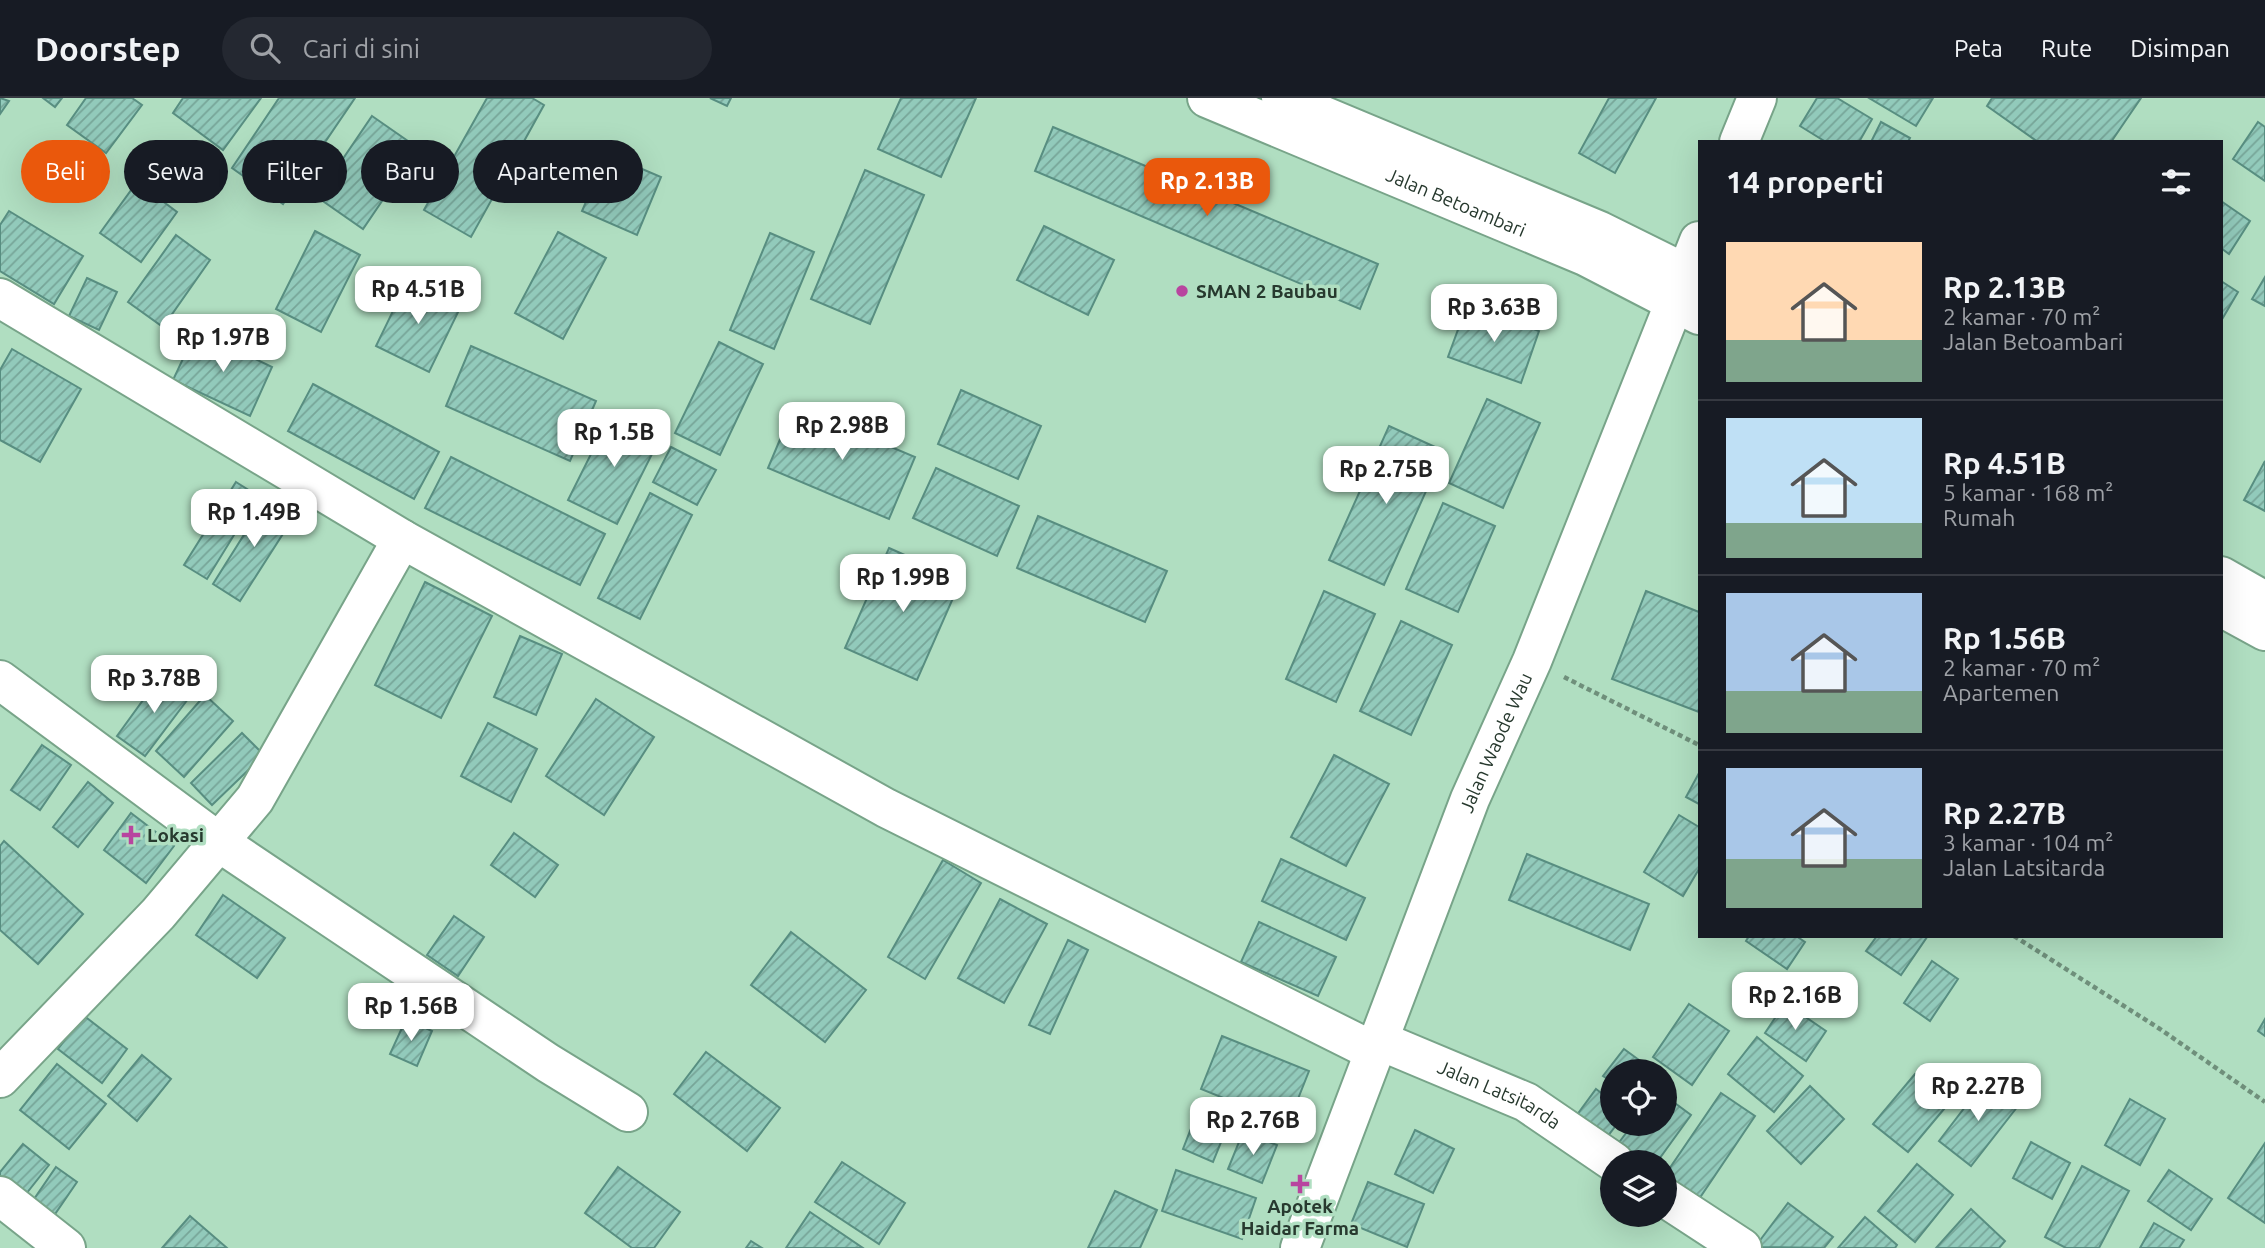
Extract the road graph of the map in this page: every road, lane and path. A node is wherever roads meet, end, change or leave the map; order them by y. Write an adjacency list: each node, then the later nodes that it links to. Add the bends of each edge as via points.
1 (1207, 98): 5 (street, Jalan Betoambari, via 1585,256)
2 (1281, 98): 5 (street, Jalan Betoambari, via 1600,231)
3 (1756, 98): 4 (street)
4 (1740, 140)
5 (1692, 282): 12 (street, Jalan Waode Wau)
6 (0, 298): 7 (street, Jalan Latsitarda)
7 (402, 539): 15 (street, via 255,799); 17 (street, Jalan Latsitarda, via 886,808)
8 (2223, 577): 9 (street)
9 (2265, 601)
10 (2223, 608): 11 (street)
11 (2265, 631)
12 (1532, 661): 14 (path); 17 (street, Jalan Waode Wau, via 1470,799)
13 (0, 680): 15 (street)
14 (1698, 744)
15 (220, 843): 18 (street); 20 (street)
16 (2017, 938): 19 (path)
17 (1376, 1046): 21 (street, Jalan Latsitarda, via 1526,1102); 25 (street, Jalan Waode Wau)
18 (0, 1078)
19 (2265, 1102)
20 (628, 1112)
21 (1600, 1152)
22 (0, 1196): 24 (street)
23 (1677, 1206): 26 (street)
24 (47, 1241)
25 (1300, 1248)
26 (1742, 1248)

